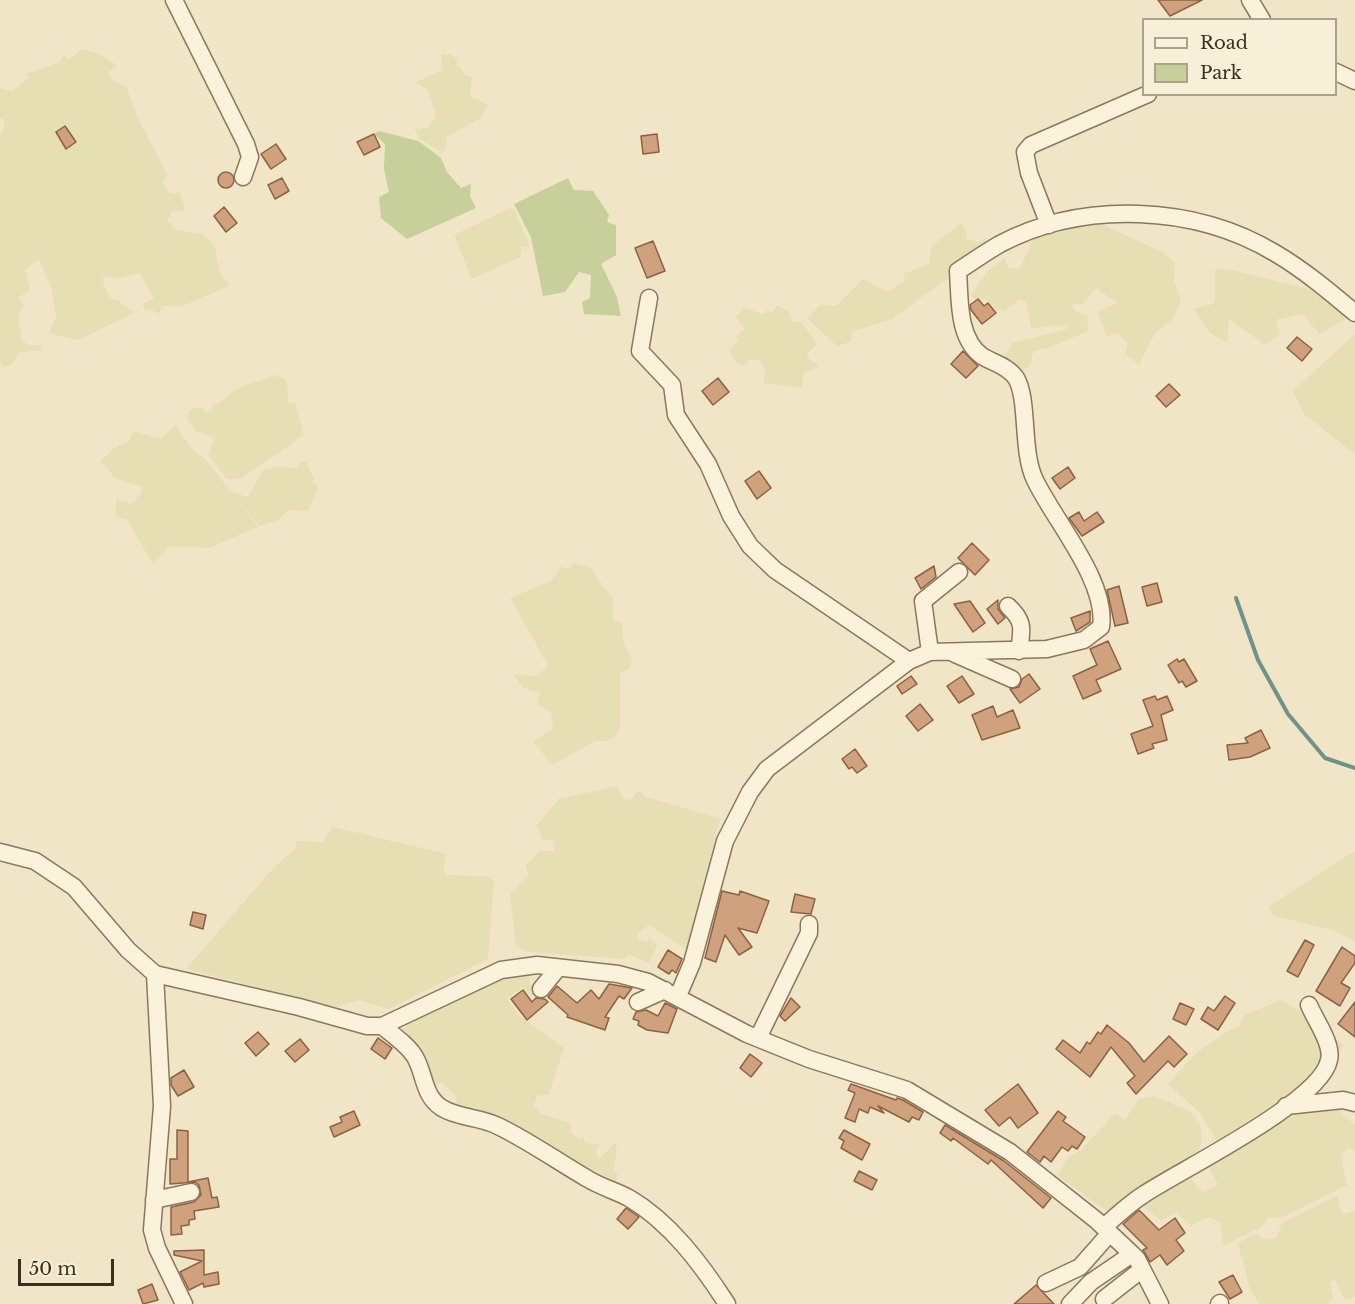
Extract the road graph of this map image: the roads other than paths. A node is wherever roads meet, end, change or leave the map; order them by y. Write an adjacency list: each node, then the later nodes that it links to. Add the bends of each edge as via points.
1 (174, 0): 7 (street, via 246,144 250,157)
2 (1250, 0): 3 (street)
3 (1261, 18)
4 (1337, 73): 5 (street)
5 (1355, 81)
6 (1143, 96): 8 (street, via 1031,145 1025,152)
7 (243, 177)
8 (1048, 225): 10 (street, via 1093,216 1139,213 1184,219 1228,231 1275,252); 13 (street, via 1002,244 958,271 964,331 981,355 1016,377 1033,478 1099,597 1101,627 1084,640)
9 (649, 298): 16 (street, via 640,351 672,385 676,415 708,464 731,516 750,546 775,570)
10 (1355, 313)
11 (959, 572): 14 (street, via 923,601)
12 (1008, 606): 13 (street, via 1019,617 1022,627)
13 (1019, 651): 15 (street)
14 (930, 652): 15 (street); 16 (street)
15 (951, 652): 17 (street)
16 (909, 661): 23 (street, via 767,769 750,792 725,841 692,963)
17 (1012, 679)
18 (0, 852): 21 (street, via 34,861 74,887 128,950)
19 (809, 924): 27 (street, via 809,933)
20 (558, 968): 22 (street); 23 (street, via 618,974); 26 (street, via 501,970)
21 (155, 974): 26 (street, via 367,1026); 31 (street, via 162,1107)
22 (541, 989)
23 (672, 993): 24 (street); 27 (street)
24 (638, 1002)
25 (1309, 1005): 29 (street, via 1330,1051 1329,1061 1322,1075)
26 (382, 1026): 38 (street, via 414,1055 424,1086 440,1107 497,1125 589,1180 630,1199 686,1248)
27 (758, 1038): 32 (street, via 809,1059 907,1090 1010,1152)
28 (1355, 1103): 29 (street, via 1343,1100)
29 (1286, 1106): 32 (street, via 1142,1195)
30 (191, 1192): 31 (street)
31 (154, 1200): 37 (street, via 152,1230 157,1248)
32 (1107, 1230): 33 (street); 35 (street, via 1080,1267)
33 (1132, 1254): 34 (street); 39 (street, via 1077,1293)
34 (1139, 1272): 36 (street); 40 (street)
35 (1046, 1283)
36 (1104, 1299)
37 (184, 1304)
38 (727, 1304)
39 (1070, 1304)
40 (1160, 1304)

